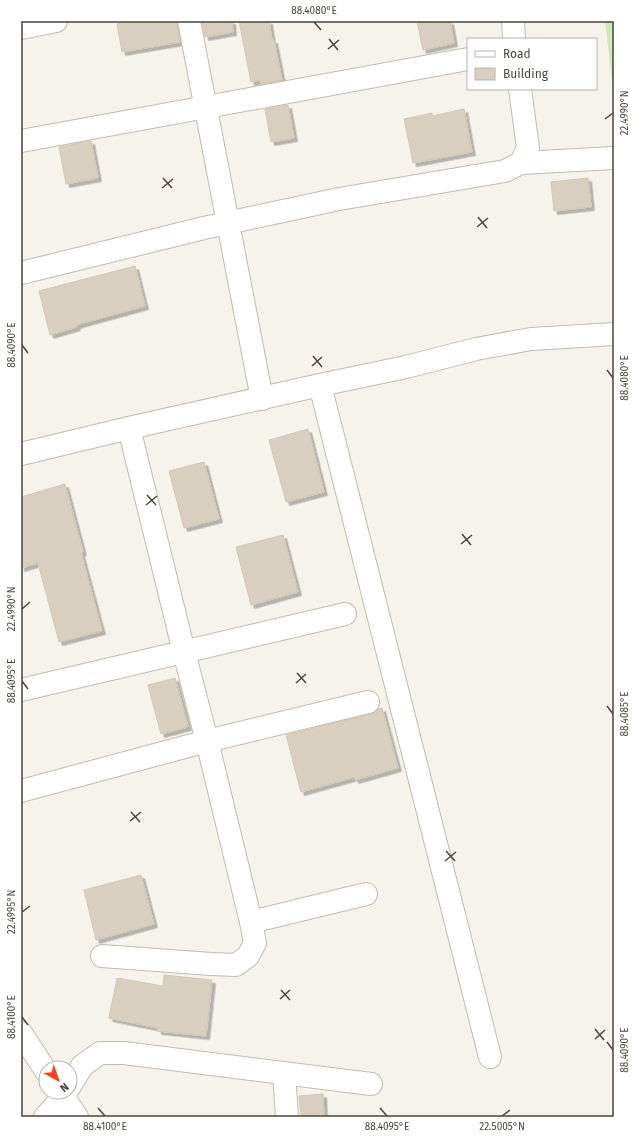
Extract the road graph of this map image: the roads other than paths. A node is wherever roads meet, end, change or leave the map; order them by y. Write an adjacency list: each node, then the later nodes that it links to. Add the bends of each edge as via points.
1 (56, 21): 4 (street)
2 (189, 21): 8 (street)
3 (513, 21): 5 (street)
4 (21, 28)
5 (514, 38)
6 (467, 60): 8 (street)
7 (520, 90): 11 (street, via 528,148)
8 (206, 107): 9 (street); 12 (street)
9 (21, 141)
10 (614, 158): 11 (street)
11 (521, 163): 12 (street, via 505,171 339,199)
12 (227, 223): 13 (street); 16 (street)
13 (21, 273)
14 (614, 334): 15 (street, via 531,339)
15 (320, 386): 16 (street); 29 (street)
16 (262, 399): 17 (street)
17 (129, 428): 18 (street); 20 (street)
18 (21, 454)
19 (344, 614): 20 (street)
20 (184, 652): 21 (street); 23 (street)
21 (21, 690)
22 (368, 702): 23 (street)
23 (207, 741): 24 (street); 26 (street)
24 (21, 791)
25 (366, 894): 26 (street)
26 (251, 922): 27 (street, via 255,943 248,956 236,965)
27 (102, 956)
28 (21, 1034): 30 (street)
29 (490, 1057)
30 (39, 1060)
31 (78, 1072): 32 (street, via 82,1066 100,1054 124,1053)
32 (284, 1073): 33 (street); 38 (street)
33 (371, 1084)
34 (59, 1100): 36 (street)
35 (69, 1100): 37 (street)
36 (45, 1117)
37 (77, 1117)
38 (287, 1117)

